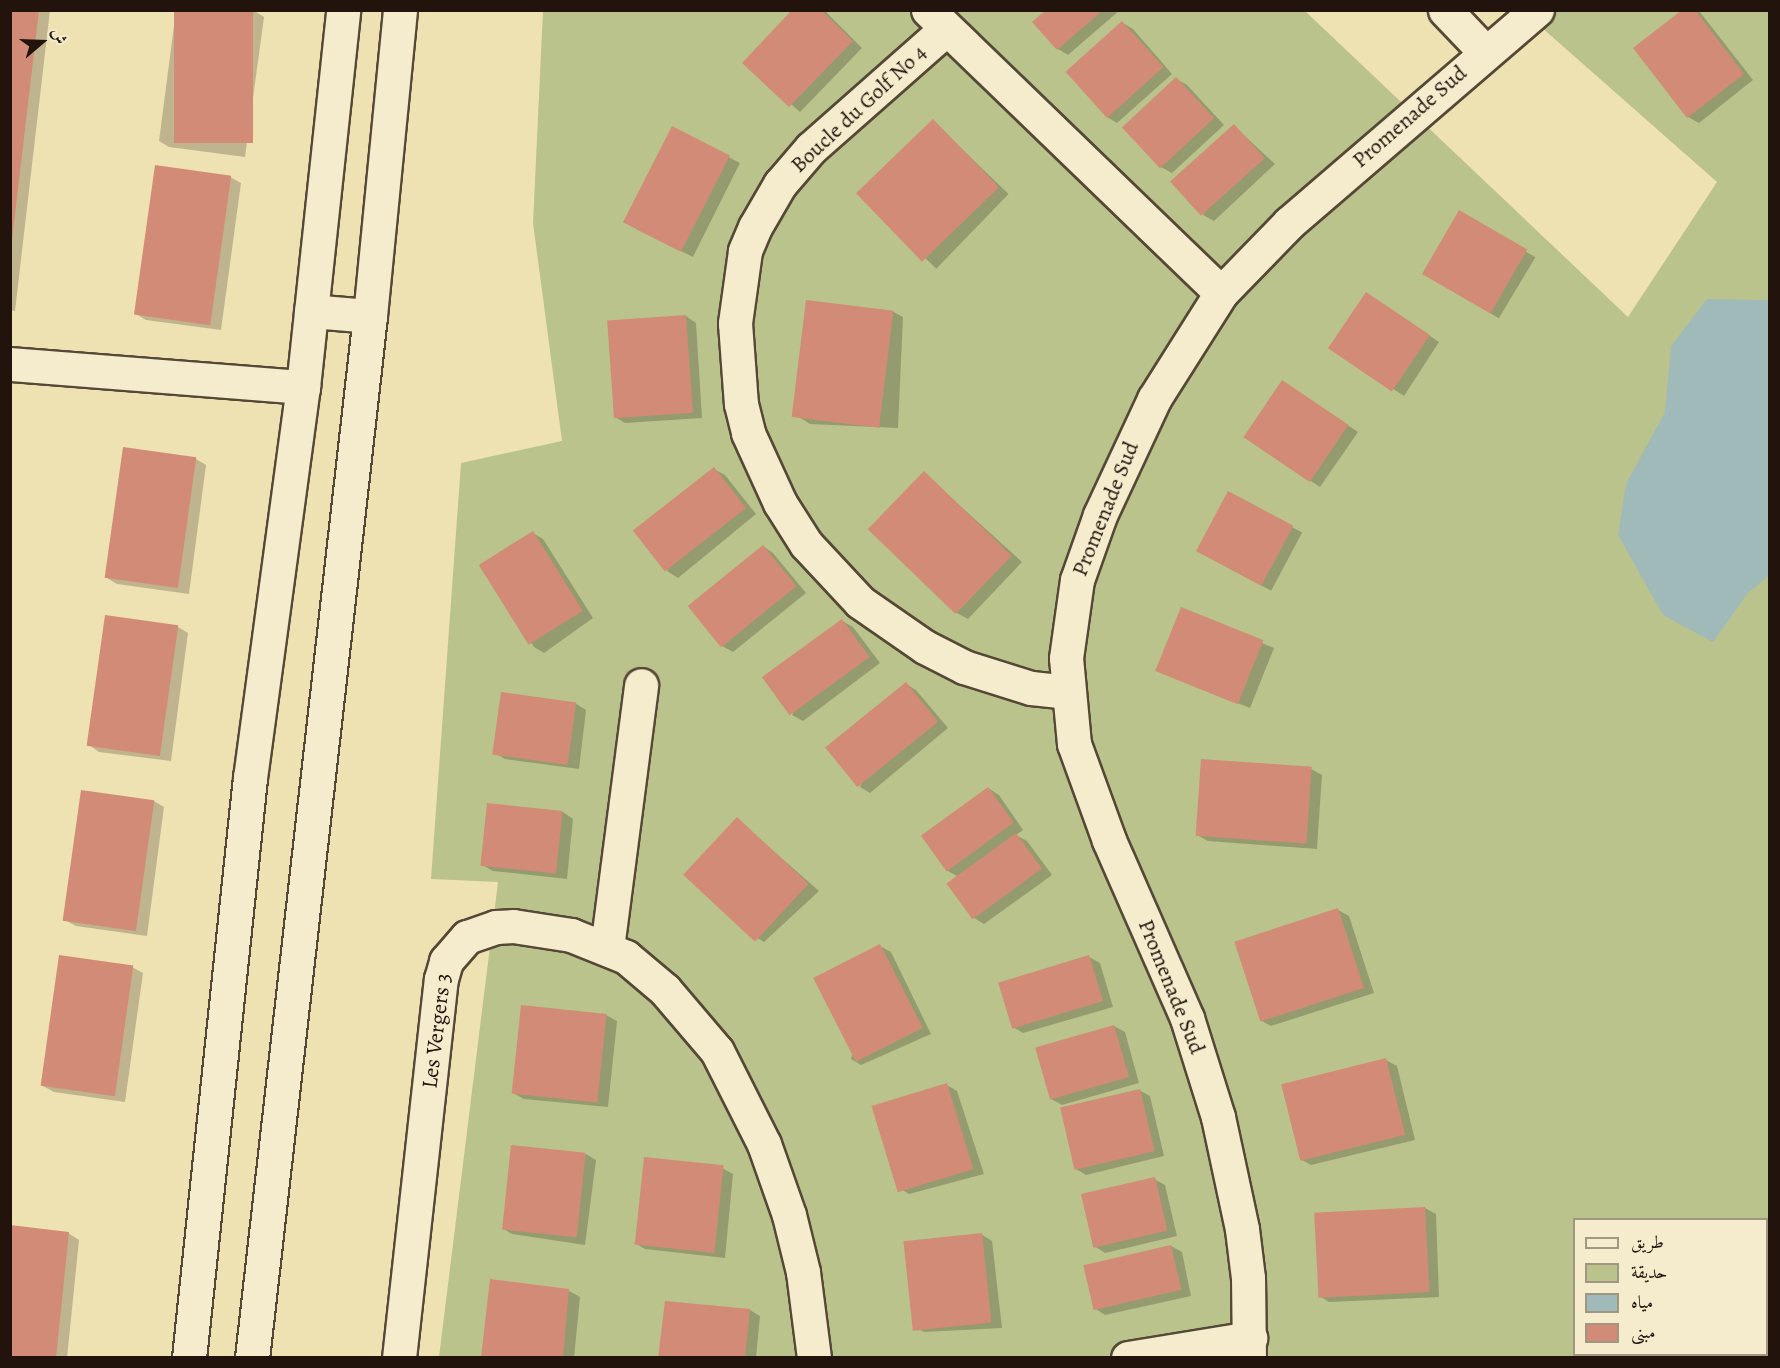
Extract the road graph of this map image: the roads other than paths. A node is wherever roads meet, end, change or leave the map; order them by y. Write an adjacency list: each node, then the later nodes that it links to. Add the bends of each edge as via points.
1 (344, 10): 8 (street)
2 (400, 10): 9 (street)
3 (1445, 10): 6 (street)
4 (1537, 10): 6 (street, Promenade Sud)
5 (937, 20): 7 (street, Boucle du Golf No 4); 13 (street, Boucle du Golf No 4, via 811,148 767,205 746,251 740,276 735,323 741,404 748,433 780,503 806,544 853,596 945,659 1008,683)
6 (1486, 53): 7 (street, Promenade Sud, via 1297,216)
7 (1221, 293): 13 (street, Promenade Sud, via 1176,359 1100,515 1077,580 1070,614)
8 (311, 311): 9 (street); 11 (street)
9 (370, 316): 17 (street)
10 (10, 364): 11 (street)
11 (303, 387): 16 (street, via 250,778)
12 (641, 685): 14 (street)
13 (1066, 692): 15 (street, Promenade Sud, via 1082,775 1187,1018 1218,1117 1242,1228)
14 (607, 948): 18 (street, Les Vergers 3, via 538,929 496,927 466,937 446,961); 19 (street, Les Vergers 3, via 647,974 693,1020 736,1085 764,1144 789,1215 803,1272)
15 (1249, 1348): 20 (street)
16 (189, 1358)
17 (252, 1358)
18 (399, 1358)
19 (814, 1358)
20 (1128, 1358)

